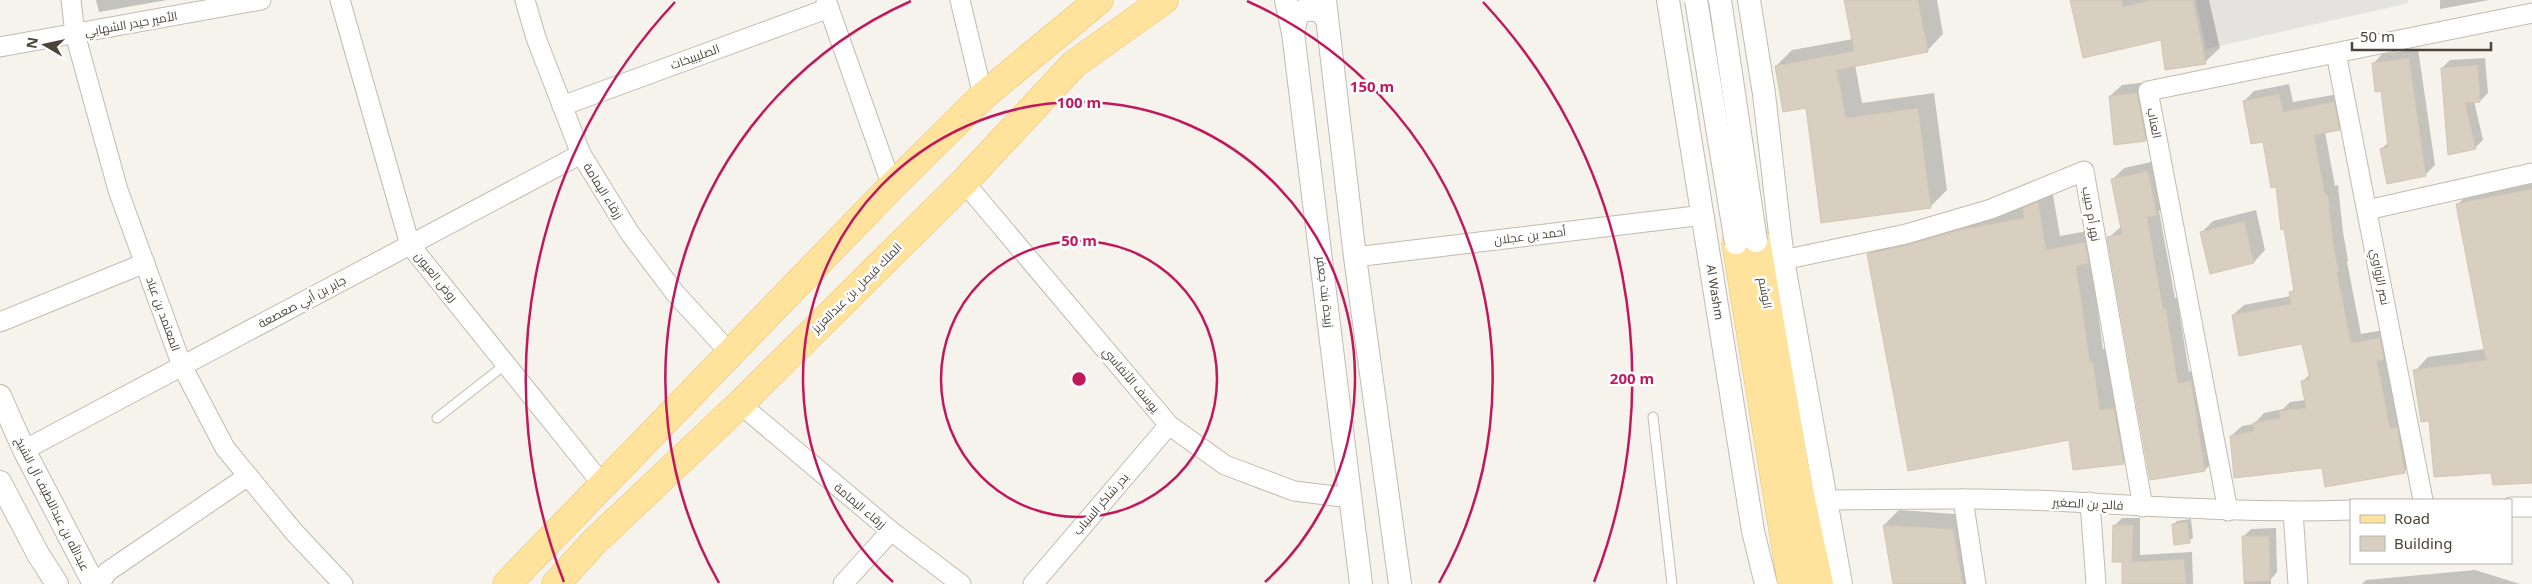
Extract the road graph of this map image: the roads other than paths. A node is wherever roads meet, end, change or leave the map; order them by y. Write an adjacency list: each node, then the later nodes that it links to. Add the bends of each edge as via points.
1 (71, 0): 17 (street, المعتمد بن عباد)
2 (261, 0): 17 (street, الأمير حيدر الشهابي)
3 (340, 0): 31 (street, روض العيون)
4 (525, 0): 23 (street, زرقاء اليمامة)
5 (960, 0): 21 (street)
6 (1100, 0): 21 (main road)
7 (1164, 0): 26 (main road, الملك فيصل بن عبدالعزيز, via 1074,64)
8 (1286, 0): 16 (street, زبيدة بنت جعفر)
9 (1668, 0): 22 (street, Al Washm)
10 (1696, 0): 30 (street, الوشم, bridge)
11 (1720, 0): 30 (street, الوشم, bridge)
12 (1749, 0): 20 (street)
13 (827, 4): 23 (street, الصليبيخات); 27 (street)
14 (1326, 10): 16 (street, via 1306,9 1297,15); 32 (street)
15 (2532, 13): 19 (street, العناب)
16 (1293, 33): 48 (street, زبيدة بنت جعفر)
17 (76, 34): 18 (street, الأمير حيدر الشهابي); 34 (street, المعتمد بن عباد, via 118,190)
18 (0, 47)
19 (2336, 53): 28 (street, نصر الزواوي); 57 (street, العناب, via 2148,91)
20 (1764, 94): 22 (street, via 1754,69 1732,56 1719,56 1705,59 1695,67 1684,91); 33 (street)
21 (984, 96): 27 (main road)
22 (1684, 104): 29 (street, Al Washm)
23 (562, 106): 24 (street, زرقاء اليمامة)
24 (581, 154): 31 (street, جابر بن أبي صعصعة); 36 (street, زرقاء اليمامة, via 629,232 675,293)
25 (2532, 174): 28 (street)
26 (964, 182): 40 (main road, الملك فيصل بن عبدالعزيز); 43 (street, يوسف الأنفاسي)
27 (892, 186): 36 (main road)
28 (2366, 210): 50 (street, نصر الزواوي)
29 (1704, 215): 32 (street, أحمد بن عجلان); 72 (street, Al Washm, via 1753,531)
30 (1746, 242): 73 (main road, الوشم); 74 (main road, الوشم)
31 (410, 245): 37 (street, روض العيون); 38 (street, جابر بن أبي صعصعة)
32 (1355, 257): 70 (street)
33 (1783, 260): 51 (street); 53 (street, نهر أم حبيب, via 1906,234 1991,209 2084,171)
34 (145, 263): 35 (street); 38 (street, المعتمد بن عباد)
35 (0, 322)
36 (730, 353): 47 (main road)
37 (506, 364): 42 (lane); 47 (street, روض العيون)
38 (182, 366): 44 (street, جابر بن أبي صعصعة); 45 (street, المعتمد بن عباد, via 225,448)
39 (0, 396): 44 (street, عبدالله بن عبداللطيف آل الشيخ)
40 (740, 404): 59 (street, زرقاء اليمامة); 65 (main road, الملك فيصل بن عبدالعزيز, via 593,544)
41 (1653, 417): 71 (lane)
42 (437, 418)
43 (1169, 425): 48 (street, يوسف الأنفاسي, via 1225,466 1294,491); 68 (street, بدر شاكر السياب)
44 (24, 450): 61 (street, عبدالله بن عبداللطيف آل الشيخ)
45 (248, 476): 62 (street, via 107,572); 63 (street, المعتمد بن عباد)
46 (0, 482): 60 (street)
47 (603, 485): 64 (main road)
48 (1351, 498): 69 (street, زبيدة بنت جعفر)
49 (1963, 499): 51 (street, فالح بن الصغير); 52 (street, فالح بن الصغير); 76 (street)
50 (2423, 499)
51 (1826, 500): 75 (street)
52 (2090, 502): 53 (street, فالح بن الصغير); 77 (street)
53 (2143, 507): 57 (street, فالح بن الصغير)
54 (2512, 507): 55 (street)
55 (2532, 507)
56 (2350, 510): 58 (street, فالح بن الصغير)
57 (2228, 511): 58 (street, فالح بن الصغير)
58 (2293, 512): 78 (street)
59 (891, 532): 66 (street); 67 (street, زرقاء اليمامة)
60 (57, 584)
61 (94, 584)
62 (100, 584)
63 (343, 584)
64 (507, 584)
65 (556, 584)
66 (843, 584)
67 (961, 584)
68 (1033, 584)
69 (1361, 584)
70 (1400, 584)
71 (1672, 584)
72 (1766, 584)
73 (1792, 584)
74 (1819, 584)
75 (1841, 584)
76 (1976, 584)
77 (2096, 584)
78 (2298, 584)

